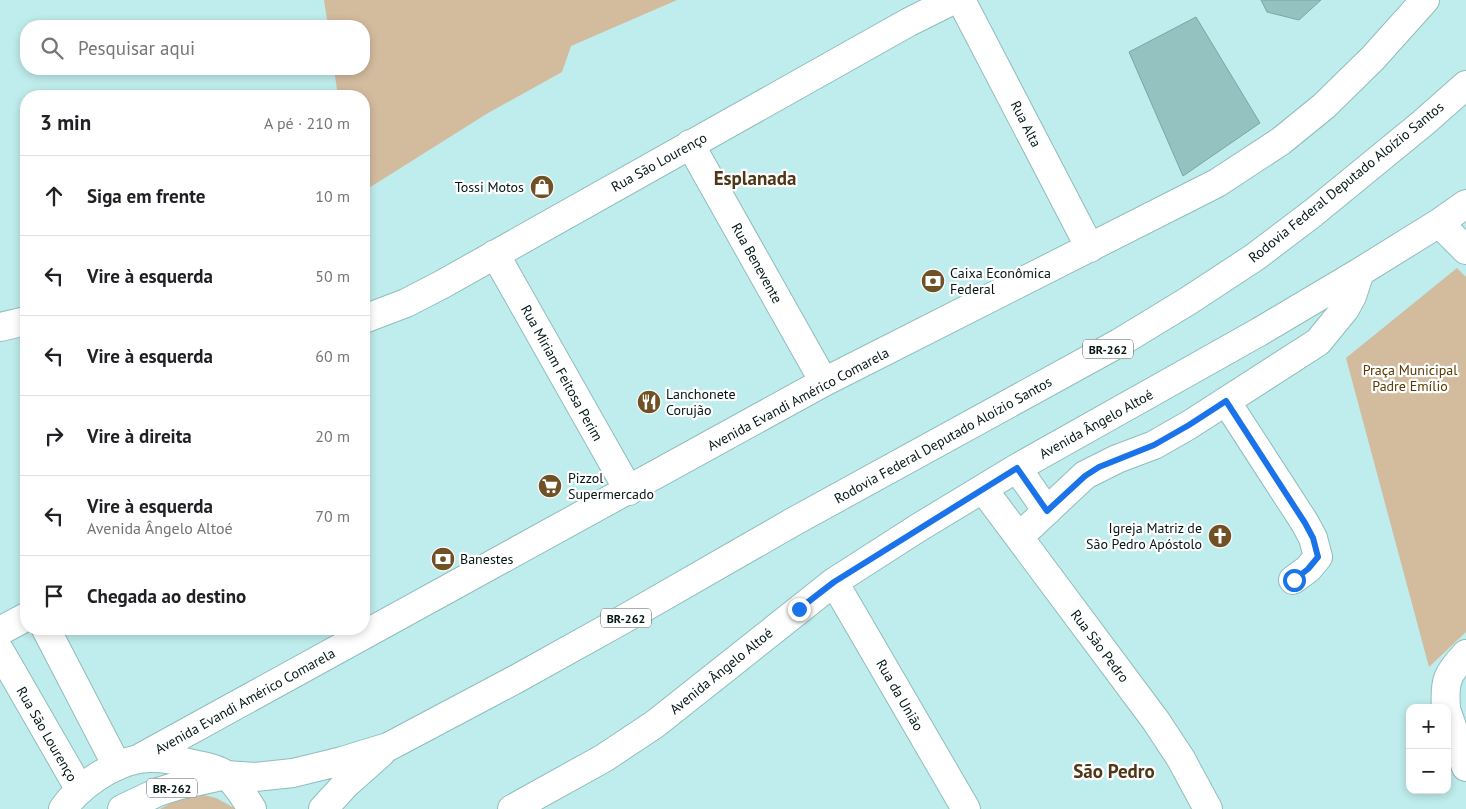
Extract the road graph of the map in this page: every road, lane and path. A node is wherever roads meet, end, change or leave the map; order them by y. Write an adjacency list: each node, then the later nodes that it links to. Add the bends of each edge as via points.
1 (953, 0): 5 (main road, Rua São Lourenço)
2 (961, 0): 8 (main road, Rua Alta)
3 (1425, 0): 8 (main road, Avenida Evandi Américo Comarela, via 1374,58 1324,106 1281,140 1217,184)
4 (1466, 85): 33 (main road, Rodovia Federal Deputado Aloízio Santos / BR-262, via 1366,171 1255,257 1119,344 793,522 533,670)
5 (690, 144): 10 (main road, Rua São Lourenço); 15 (main road, Rua Benevente)
6 (1466, 204): 7 (main road, Avenida Ângelo Altoé)
7 (1439, 223): 9 (main road); 11 (main road, Avenida Ângelo Altoé)
8 (1090, 248): 15 (main road, Avenida Evandi Américo Comarela)
9 (1466, 250)
10 (495, 254): 12 (main road, Rua São Lourenço, via 406,303); 19 (main road, Rua Miriam Feitosa Perim)
11 (1360, 272): 16 (main road, via 1345,309 1318,342); 17 (main road, Avenida Ângelo Altoé)
12 (370, 317)
13 (20, 322): 14 (main road)
14 (0, 327)
15 (824, 382): 19 (main road, Avenida Evandi Américo Comarela)
16 (1226, 401): 20 (main road, via 1154,445 1099,467); 22 (main road, via 1313,538 1318,557)
17 (1017, 468): 18 (main road, Avenida Ângelo Altoé); 20 (main road)
18 (983, 489): 21 (main road, Rua São Pedro); 23 (main road, Avenida Ângelo Altoé)
19 (629, 491): 26 (main road, Avenida Evandi Américo Comarela)
20 (1047, 511): 21 (main road)
21 (1019, 537): 43 (main road, Rua São Pedro, via 1156,721)
22 (1294, 580)
23 (834, 582): 41 (main road, Avenida Ângelo Altoé, via 655,724 604,758); 42 (main road, Rua da União)
24 (20, 620): 25 (main road)
25 (0, 631)
26 (370, 631)
27 (50, 635): 34 (main road)
28 (363, 635): 34 (main road, Avenida Evandi Américo Comarela)
29 (0, 651): 37 (main road, Rua São Lourenço)
30 (1461, 660): 31 (main road, via 1446,679)
31 (1446, 704)
32 (1451, 724): 35 (main road)
33 (388, 747): 36 (main road, Rodovia Federal Deputado Aloízio Santos / BR-262, via 293,773); 40 (main road, Rodovia Federal Deputado Aloízio Santos / BR-262)
34 (129, 762): 36 (main road, via 182,761); 37 (main road, Avenida Evandi Américo Comarela, via 99,776)
35 (1466, 767)
36 (226, 775): 38 (main road, Rodovia Federal Deputado Aloízio Santos / BR-262, via 158,792); 39 (main road)
37 (66, 803)
38 (122, 809)
39 (252, 809)
40 (323, 809)
41 (512, 809)
42 (966, 809)
43 (1208, 809)

